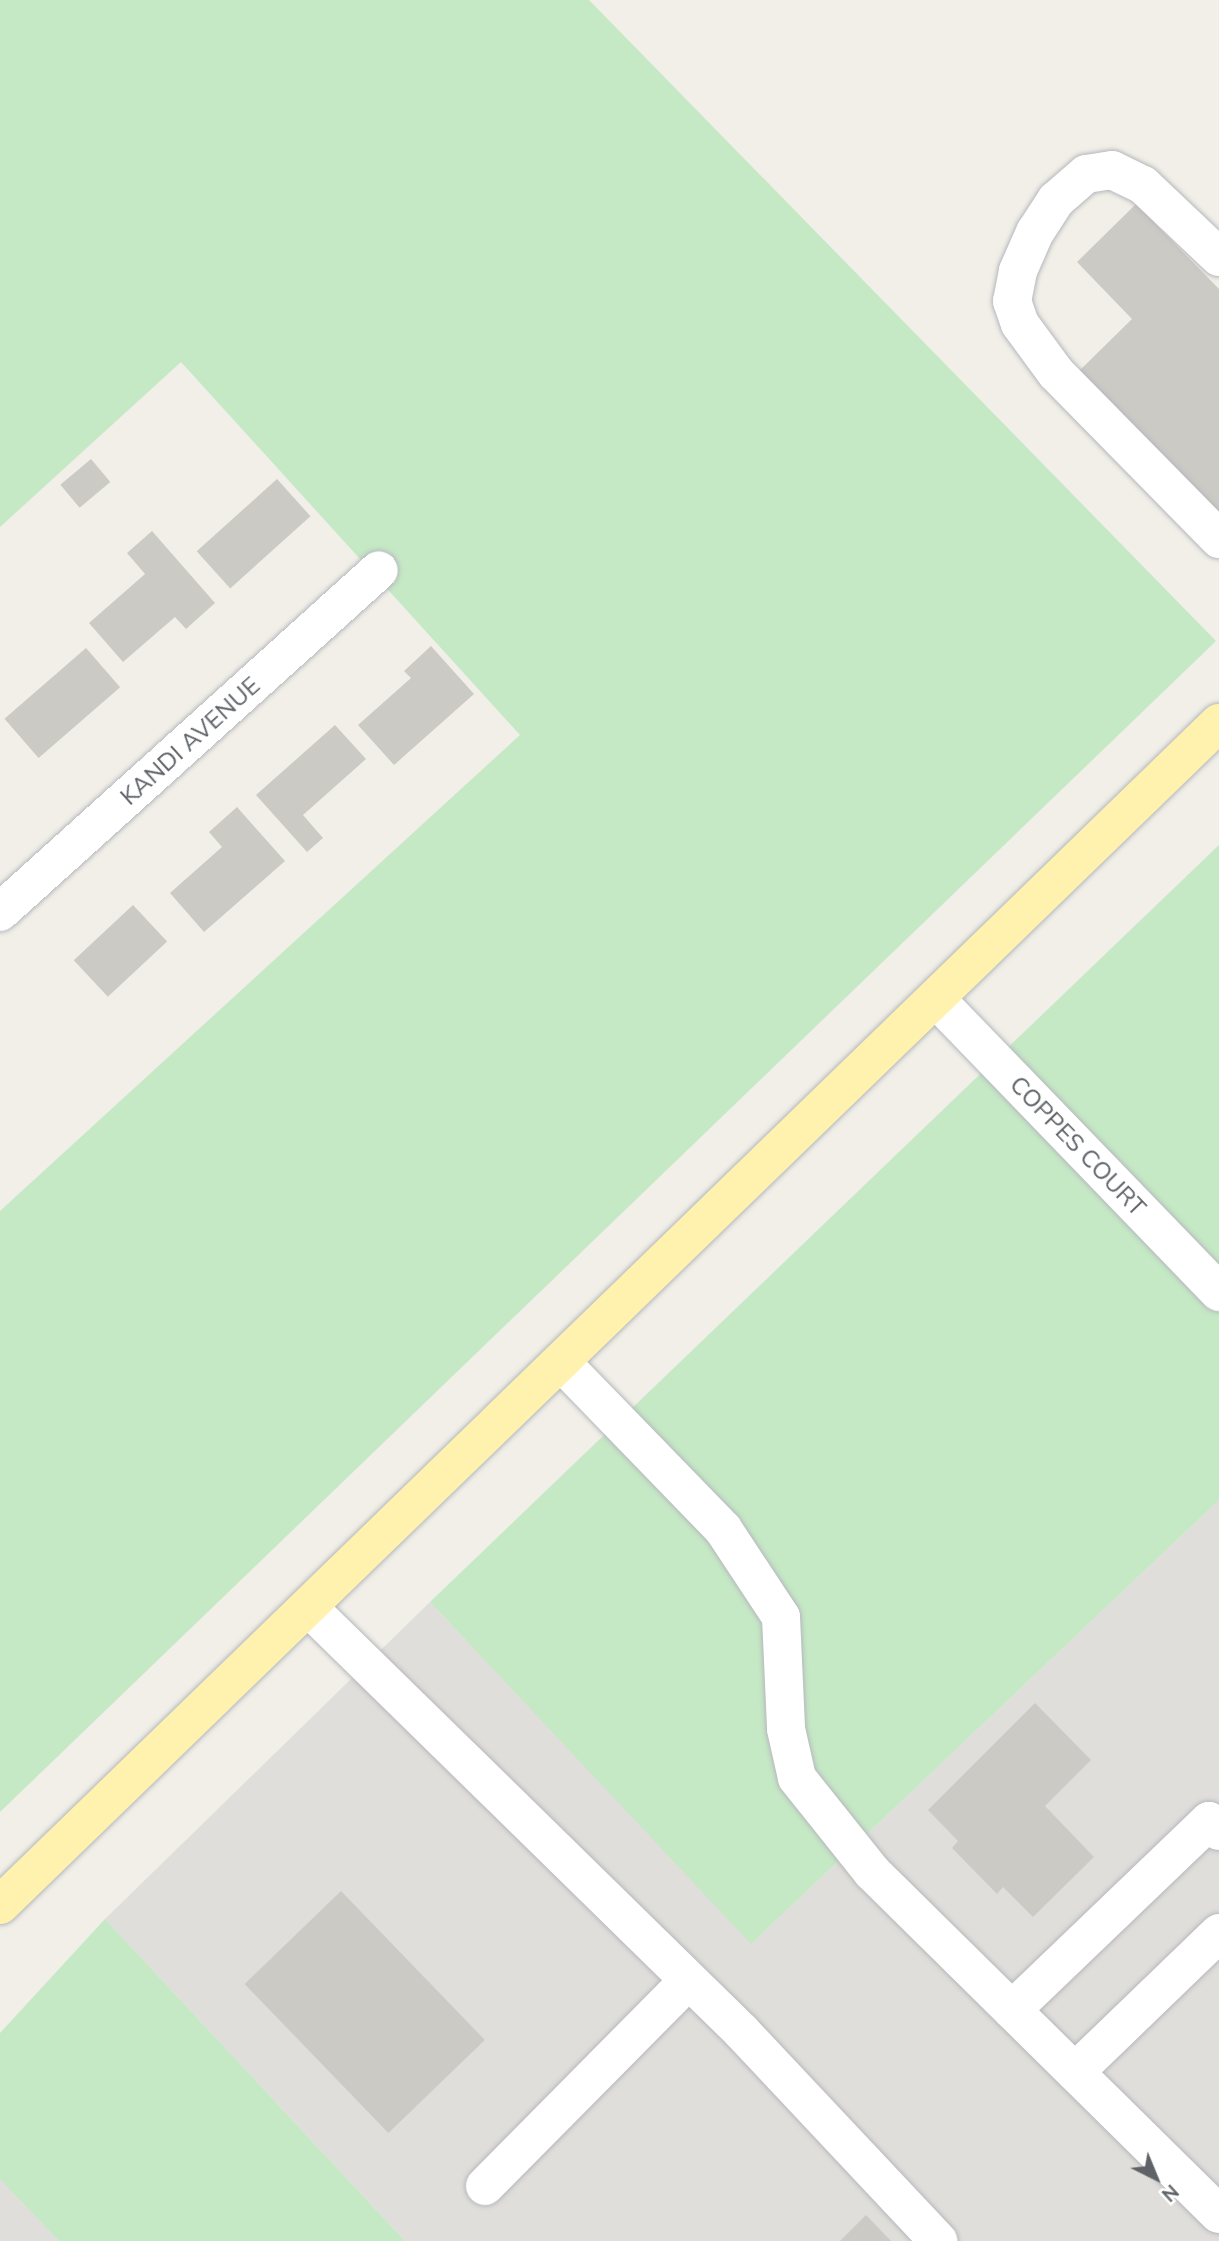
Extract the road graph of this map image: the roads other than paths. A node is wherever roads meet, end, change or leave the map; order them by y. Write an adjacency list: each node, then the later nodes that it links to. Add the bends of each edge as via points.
1 (1219, 257): 2 (street, via 1143,185 1112,170 1086,174 1056,200 1035,232 1018,271 1012,302 1020,324 1056,373)
2 (1219, 539)
3 (379, 570): 5 (street, KANDI AVENUE)
4 (1219, 723): 6 (main road)
5 (0, 912)
6 (937, 1000): 7 (street, COPPES COURT); 8 (main road)
7 (1219, 1292)
8 (563, 1364): 9 (main road); 14 (street, via 723,1529 781,1617 786,1729 797,1778 872,1872)
9 (310, 1609): 11 (main road); 13 (street)
10 (1219, 1831): 14 (street, via 1209,1821)
11 (0, 1905)
12 (1219, 1933): 15 (street)
13 (688, 1981): 16 (street); 18 (street, via 742,2032)
14 (1012, 2010): 15 (street)
15 (1075, 2073): 17 (street)
16 (485, 2186)
17 (1219, 2214)
18 (938, 2241)

